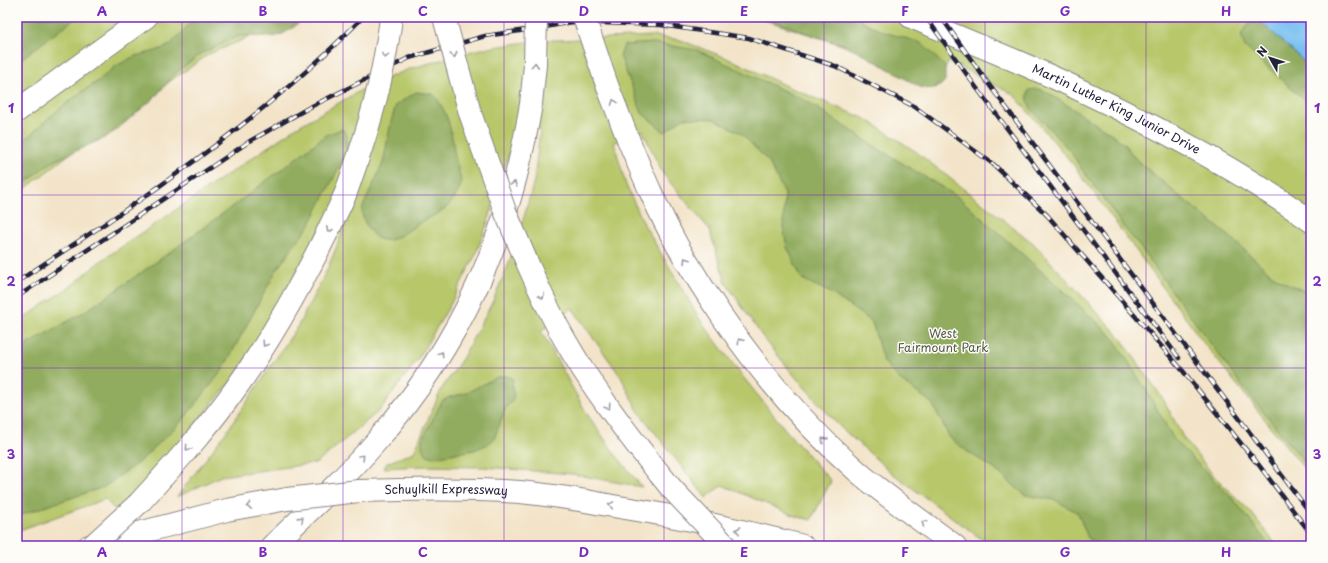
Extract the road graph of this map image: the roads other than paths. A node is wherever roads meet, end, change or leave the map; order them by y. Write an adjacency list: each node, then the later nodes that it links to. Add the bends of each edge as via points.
1 (146, 17): 7 (main road)
2 (391, 17): 9 (main road, one-way to 9, bridge, via 374,110 361,153 345,195 294,297 237,388 206,427 139,504)
3 (444, 17): 11 (main road, one-way to 11, bridge, via 470,113 502,204 544,301 589,379 639,450)
4 (536, 17): 10 (main road, one-way to 4, bridge, via 336,486 375,443 412,396 465,313 482,276 516,180 531,104)
5 (584, 17): 13 (main road, one-way to 5, bridge, via 857,471 822,438 790,404 732,330 677,244 650,192)
6 (911, 17): 8 (main road, Martin Luther King Junior Drive, via 1079,89 1136,117 1240,175)
7 (17, 110)
8 (1311, 221)
9 (90, 546): 12 (main road, Schuylkill Expressway, one-way to 9, bridge, via 642,510 567,498 521,492 417,489 359,491 287,499 228,510)
10 (272, 546)
11 (726, 546)
12 (804, 546)
13 (955, 546)

